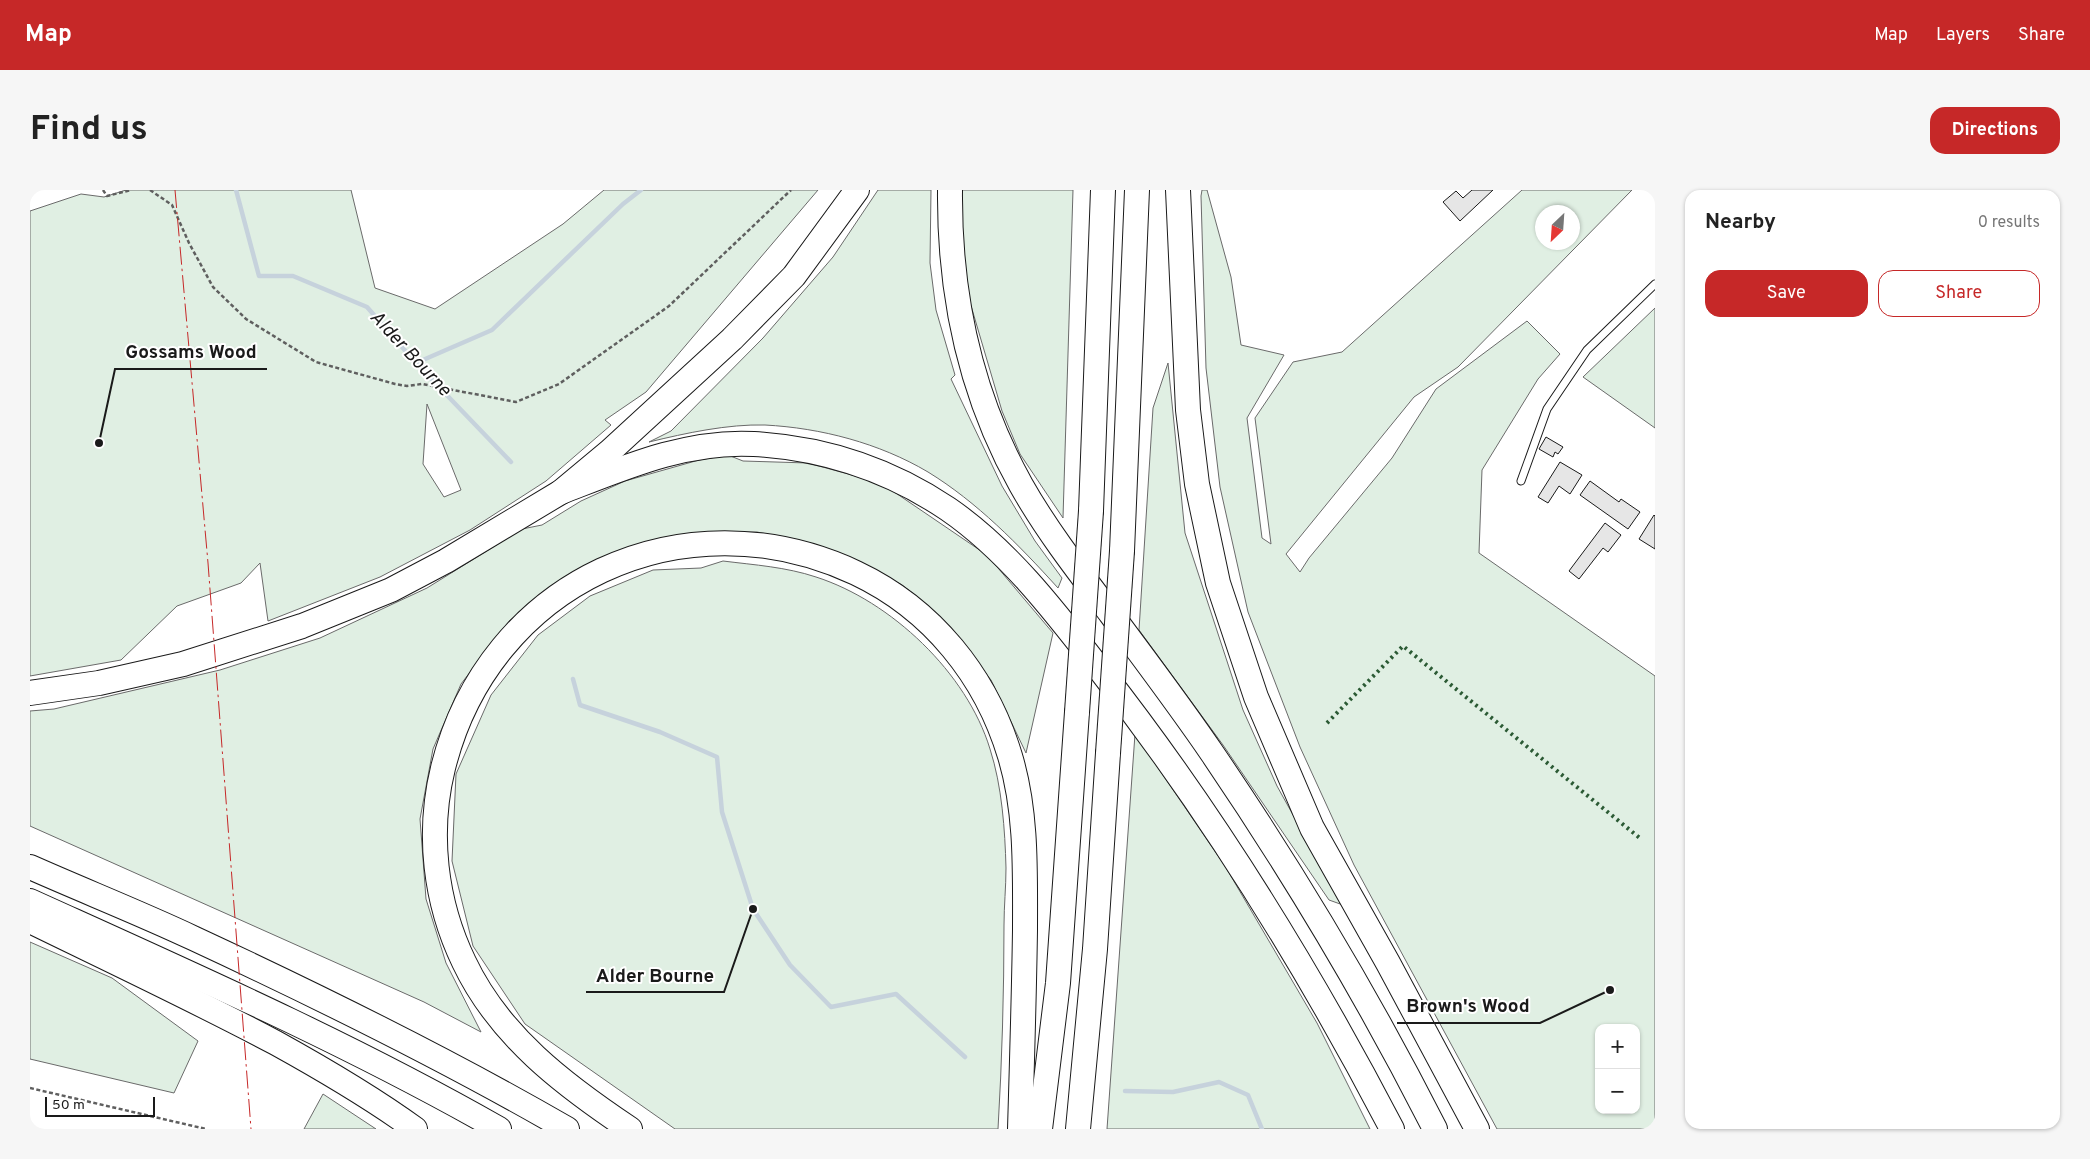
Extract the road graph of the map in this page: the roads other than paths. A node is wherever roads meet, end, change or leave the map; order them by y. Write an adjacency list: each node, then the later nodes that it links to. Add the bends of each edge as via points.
1 (857, 190): 8 (highway, via 794,276 732,339)
2 (950, 190): 21 (highway, via 954,279 967,349 987,413 1015,473 1059,546 1158,676 1268,836 1352,972)
3 (1103, 190): 18 (highway, bridge, via 1091,511 1078,712 1058,983)
4 (1137, 190): 19 (highway, bridge, via 1122,551)
5 (1178, 190): 22 (highway, via 1188,410 1197,484 1218,583 1256,697 1312,828)
6 (1655, 284): 7 (lane, via 1587,350 1547,409)
7 (1522, 481)
8 (561, 492): 9 (highway, via 446,561 345,610 183,664 99,684); 20 (highway, via 670,453 722,445 768,445 840,459 874,470 908,485 968,524 1006,559 1057,615 1193,795 1304,970)
9 (30, 693)
10 (30, 867): 15 (highway, via 192,937 356,1016 451,1063)
11 (30, 901): 14 (highway, via 314,1031)
12 (30, 921): 13 (highway, via 213,1009 312,1063)
13 (415, 1129)
14 (499, 1129)
15 (567, 1129)
16 (630, 1129): 17 (highway, via 537,1059 490,1007 465,964 446,918 438,878 434,835 440,779 453,735 489,664 538,611 572,587 632,558 671,547 732,542 812,555 848,569 890,592 949,644 974,676 994,712 1015,776 1024,835 1025,982)
17 (1020, 1129)
18 (1040, 1129)
19 (1078, 1129)
20 (1392, 1129)
21 (1435, 1129)
22 (1477, 1129)

